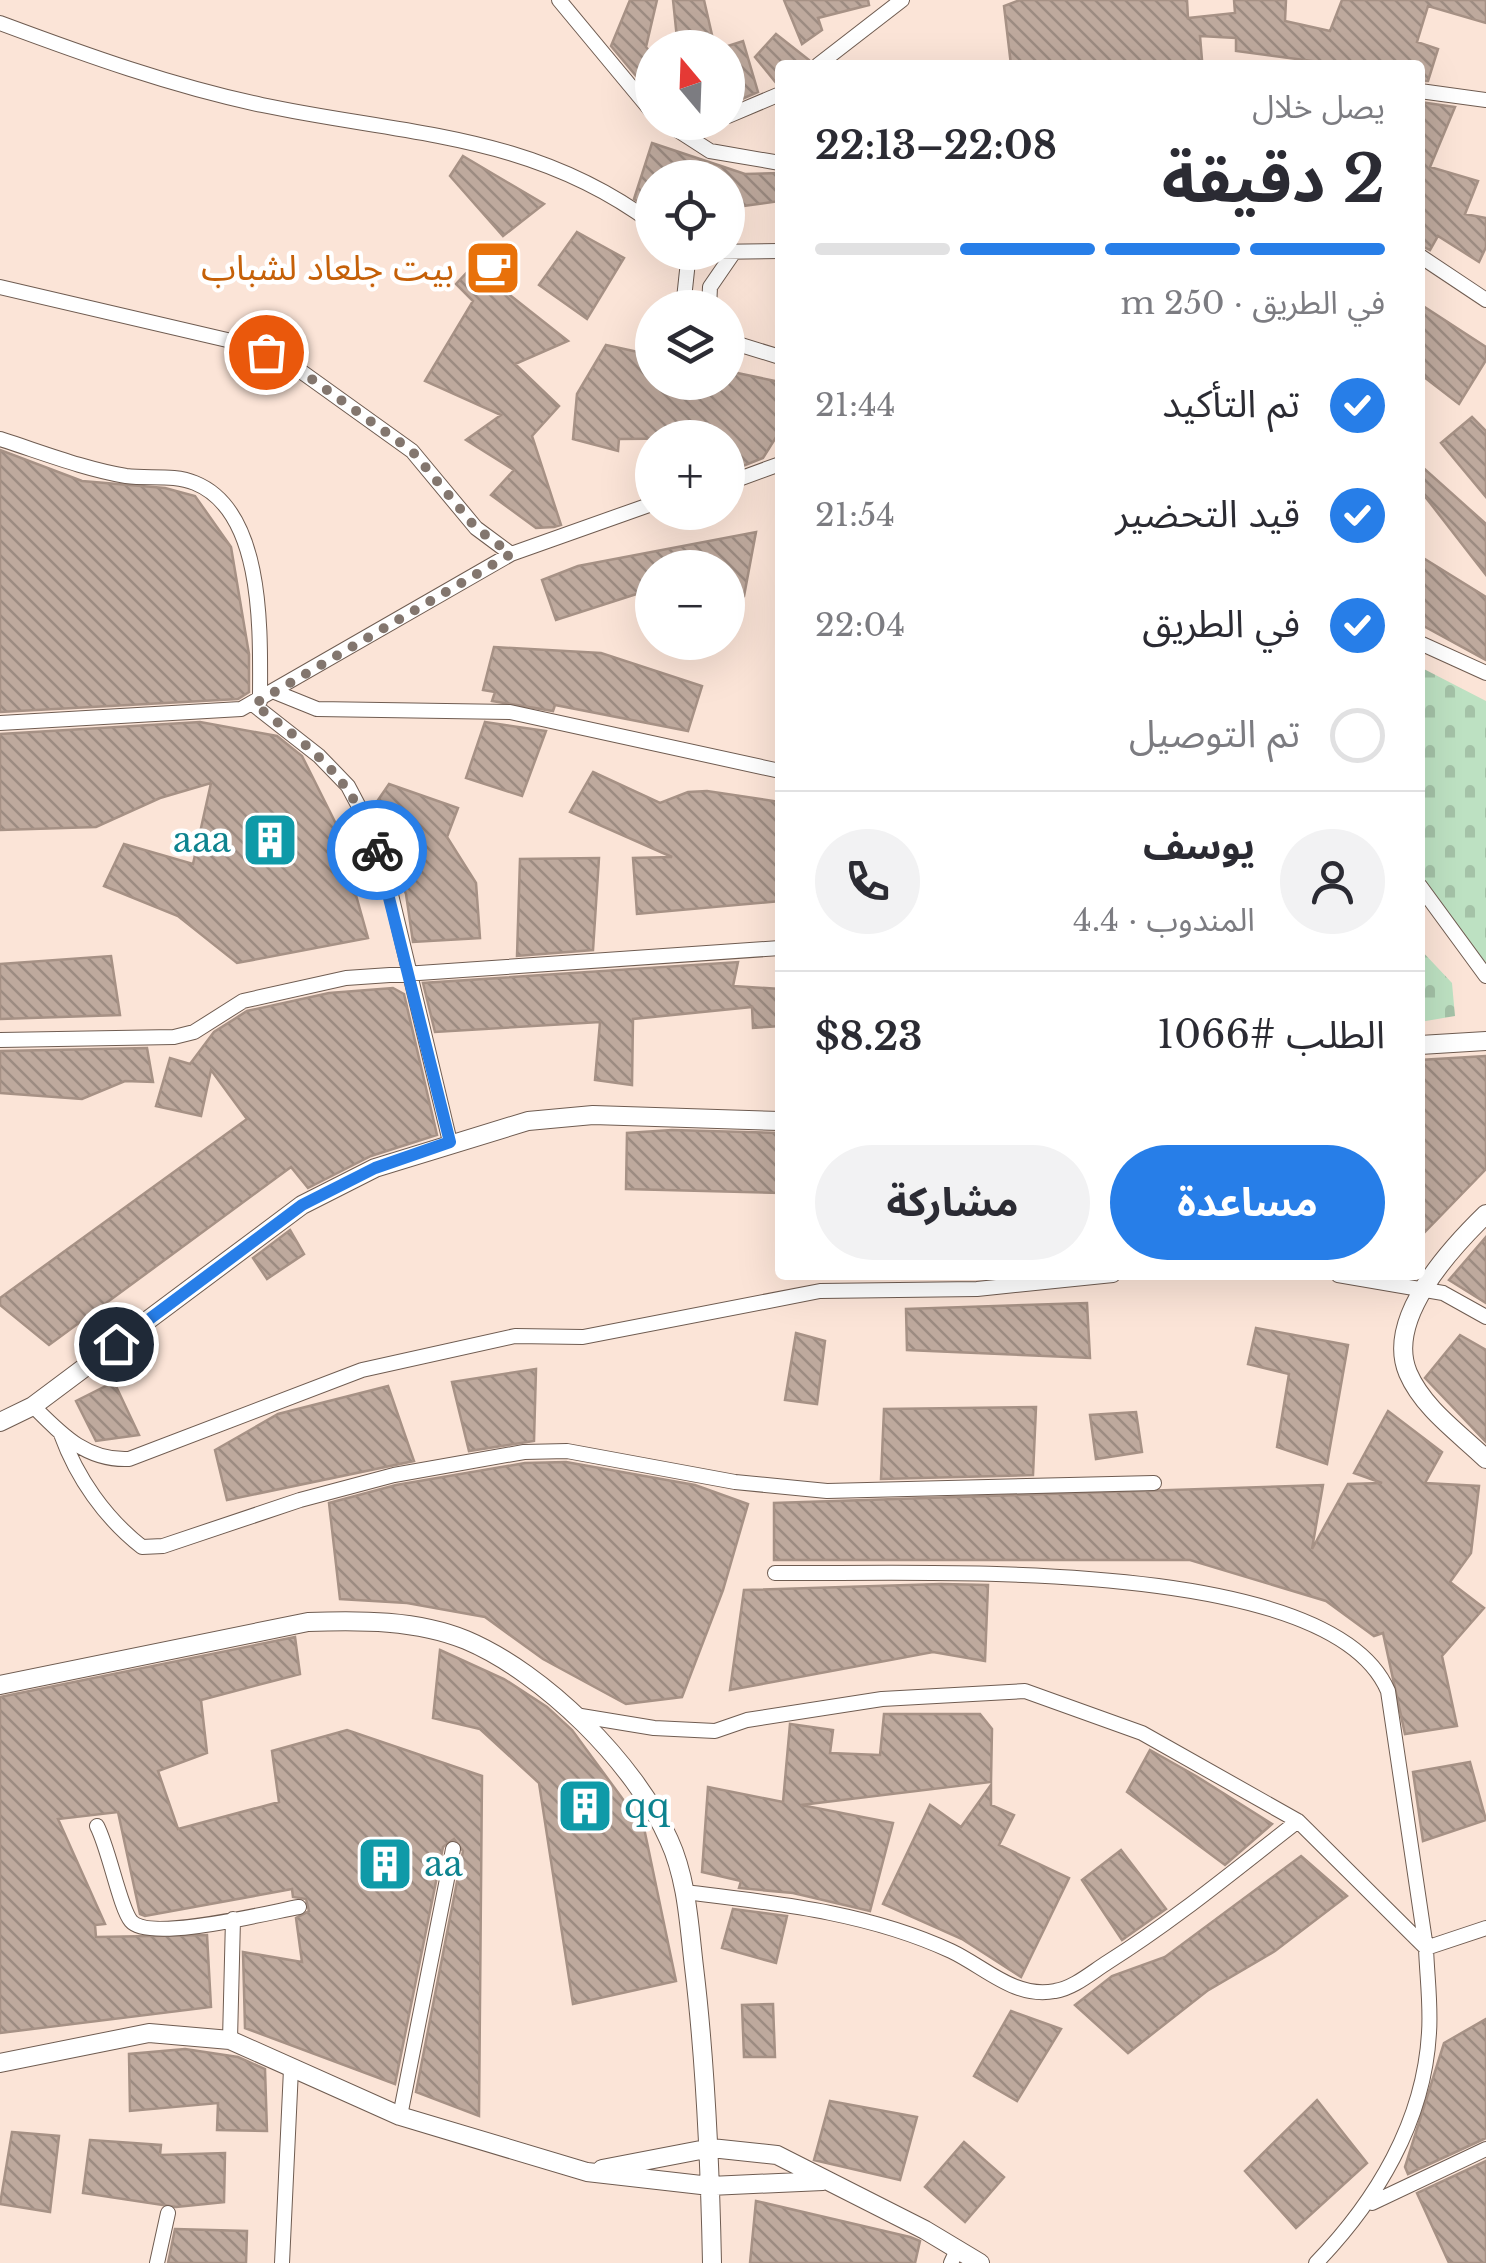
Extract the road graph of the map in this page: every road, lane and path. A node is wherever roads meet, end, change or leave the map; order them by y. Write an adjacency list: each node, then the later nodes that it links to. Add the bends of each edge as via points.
1 (559, 0): 6 (street)
2 (902, 0): 4 (street)
3 (0, 23): 12 (street, via 196,90 534,158)
4 (824, 60)
5 (1425, 91): 8 (street)
6 (635, 92)
7 (775, 96): 9 (street)
8 (1486, 100)
9 (745, 109)
10 (692, 140): 11 (street, via 710,151)
11 (775, 162)
12 (635, 211)
13 (775, 251): 14 (street)
14 (745, 254)
15 (1425, 259): 17 (street)
16 (0, 287): 24 (street, via 240,343 288,362 412,451 476,528)
17 (1486, 300)
18 (745, 346): 19 (street)
19 (775, 355)
20 (0, 439): 28 (street, via 126,476 197,484 227,506 252,572 260,630)
21 (775, 466): 22 (street)
22 (745, 477)
23 (635, 510): 24 (street)
24 (511, 554): 27 (street)
25 (1425, 645): 26 (street)
26 (1486, 673)
27 (274, 692): 28 (street); 30 (street, via 316,709 510,712)
28 (257, 703): 29 (street); 33 (street, via 348,786 388,882)
29 (0, 724)
30 (775, 769)
31 (1425, 893): 34 (street)
32 (775, 948): 33 (street)
33 (409, 976): 35 (street, via 346,978 243,1001 174,1037); 39 (street)
34 (1486, 976)
35 (0, 1040)
36 (1486, 1041): 37 (street)
37 (1425, 1044)
38 (775, 1121): 39 (street, via 593,1115 528,1121)
39 (450, 1142): 45 (street, via 375,1168 302,1205)
40 (1486, 1214): 43 (street)
41 (1065, 1280): 47 (street, via 977,1289 820,1291 583,1337 514,1336 362,1370 129,1458 86,1452)
42 (1367, 1280): 43 (street)
43 (1424, 1290): 44 (street); 48 (street, via 1402,1347 1407,1370 1433,1408)
44 (1486, 1317)
45 (33, 1406): 46 (street); 47 (street)
46 (0, 1422)
47 (61, 1434): 49 (street, via 107,1516 142,1547 394,1475 524,1452 601,1456 735,1482 828,1491)
48 (1486, 1458)
49 (1154, 1483)
50 (776, 1573): 60 (street, via 1122,1583 1225,1595 1333,1633 1378,1667 1388,1690)
51 (0, 1685): 52 (street, via 308,1622 347,1620 465,1640 513,1666)
52 (575, 1715): 53 (street, via 716,1731 882,1699 1025,1691 1142,1733); 56 (street, via 646,1798 670,1840)
53 (1298, 1821): 56 (street, via 1143,1940 1060,1990 1043,1993 1002,1982 952,1952 871,1923 805,1906); 60 (street)
54 (97, 1826): 58 (street, via 130,1920 142,1929)
55 (453, 1850): 64 (street)
56 (685, 1892): 65 (street)
57 (299, 1907): 58 (street)
58 (233, 1920): 61 (street)
59 (1486, 1928): 60 (street)
60 (1426, 1948): 70 (street, via 1429,2032 1422,2084 1398,2148)
61 (230, 2040): 62 (street, via 149,2033); 63 (street)
62 (0, 2063)
63 (291, 2070): 64 (street); 74 (street)
64 (400, 2116): 67 (street)
65 (711, 2148): 67 (street); 68 (street, via 777,2155); 69 (street)
66 (1486, 2149): 70 (street)
67 (587, 2172): 69 (street)
68 (823, 2182): 69 (street); 72 (street)
69 (710, 2186): 75 (street)
70 (1363, 2209): 77 (street)
71 (168, 2213): 73 (street)
72 (954, 2256): 76 (street)
73 (156, 2263)
74 (282, 2263)
75 (712, 2263)
76 (980, 2263)
77 (1316, 2263)

